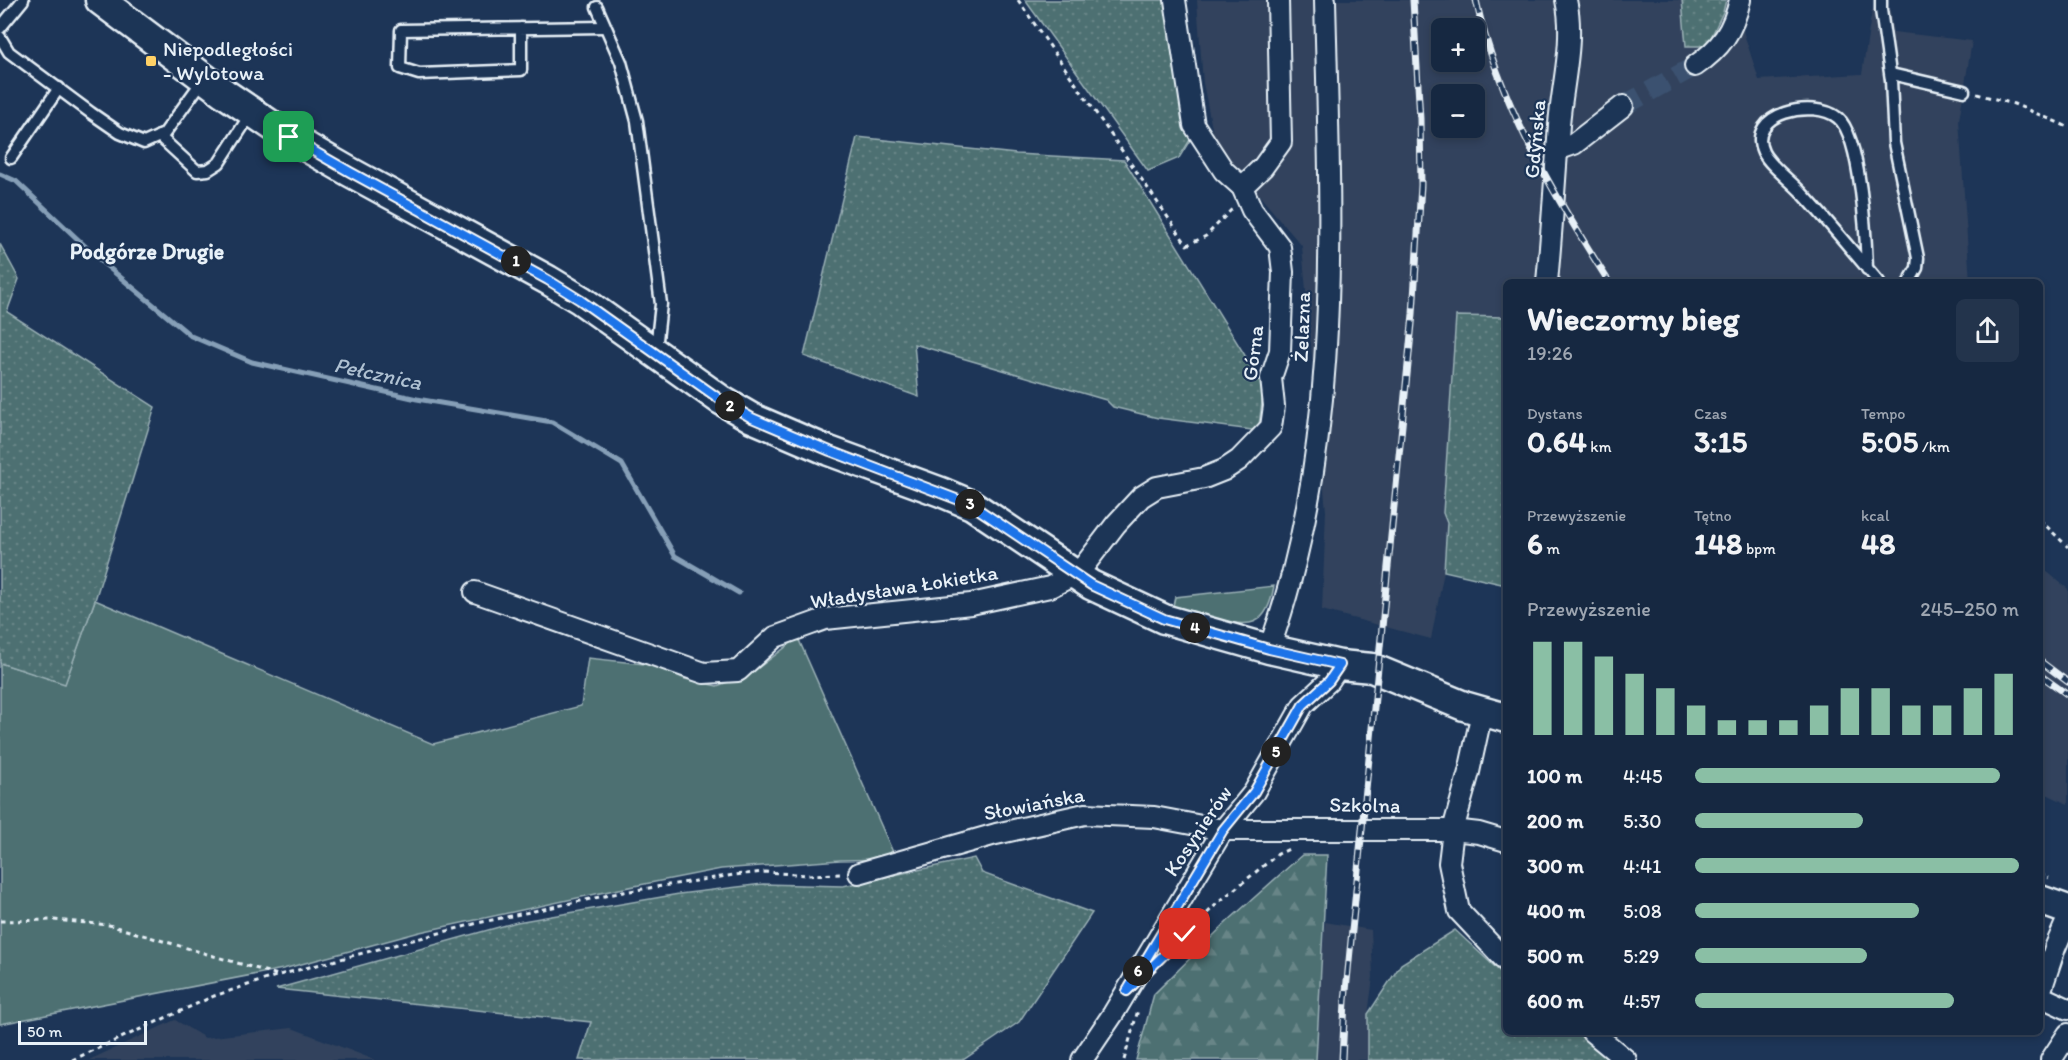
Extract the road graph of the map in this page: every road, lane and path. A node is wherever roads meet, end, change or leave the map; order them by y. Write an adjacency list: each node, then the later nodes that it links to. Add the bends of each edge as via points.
1 (23, 0): 12 (lane)
2 (100, 0): 17 (main road)
3 (1018, 0): 26 (path, via 1187,245 1206,236 1232,209)
4 (1176, 0): 26 (street, via 1194,125 1224,171)
5 (1278, 0): 26 (street, via 1281,142)
6 (1325, 0): 36 (street, Żelazna, via 1328,207 1324,378 1304,528)
7 (1566, 0): 24 (street, Gdyńska, via 1568,55)
8 (1740, 0): 15 (street, via 1726,38)
9 (1881, 5): 16 (lane)
10 (597, 7): 11 (lane)
11 (606, 27): 13 (lane); 31 (lane, via 637,121 661,304)
12 (0, 28)
13 (521, 28): 13 (lane, via 401,30 400,68 419,74 521,70)
14 (0, 37): 18 (lane, via 9,52)
15 (1695, 66)
16 (1891, 74): 19 (lane); 30 (lane, via 1894,143 1918,258)
17 (204, 78): 21 (main road); 23 (lane)
18 (59, 88): 23 (lane, via 120,133 144,144); 25 (lane)
19 (1964, 91): 22 (path, via 2014,104)
20 (1623, 106): 24 (street, via 1574,144)
21 (252, 112): 23 (lane, via 219,163 208,170 197,171); 31 (main road, via 350,172 548,280)
22 (2068, 127)
23 (159, 136)
24 (1557, 150): 28 (street, Gdyńska)
25 (11, 158)
26 (1242, 187): 34 (street, Górna, via 1252,210 1280,247 1283,272 1280,351 1271,378 1274,406 1270,428 1224,470 1157,487 1141,497)
27 (1867, 269): 27 (lane, via 1866,223 1853,147 1840,119 1822,109 1802,108 1780,115 1763,126 1758,139 1764,155); 29 (lane)
28 (1547, 279)
29 (1876, 279)
30 (1911, 279)
31 (656, 355): 34 (main road, via 752,418 972,505)
32 (2043, 523): 33 (path)
33 (2068, 547)
34 (1077, 575): 35 (street, Władysława Łokietka, via 1050,587 972,604 825,620 775,637 738,671 704,673); 36 (main road, via 1164,619)
35 (475, 592)
36 (1269, 649): 37 (main road)
37 (1340, 665): 38 (main road, via 1372,668); 39 (street, Kosynierów, via 1303,705 1254,792)
38 (1494, 715): 40 (street, via 1469,772)
39 (1223, 830): 40 (street, Szkolna); 43 (street, Słowiańska, via 1154,817 1085,814 996,834); 58 (street, Kosynierów)
40 (1453, 830): 41 (street, Szkolna); 49 (street, via 1449,863 1459,911)
41 (1503, 840)
42 (1289, 849): 48 (path, via 1220,901)
43 (859, 873): 50 (path, via 765,872 623,892 478,923)
44 (2043, 901): 45 (main road)
45 (2068, 910)
46 (2068, 918): 51 (street)
47 (0, 921): 50 (path, via 109,925)
48 (1174, 945)
49 (1503, 958)
50 (279, 975): 57 (path, via 214,996)
51 (2043, 986)
52 (2043, 996): 54 (street)
53 (1138, 1009): 59 (path)
54 (2068, 1009)
55 (2068, 1034): 61 (street)
56 (1596, 1035): 60 (street)
57 (72, 1060)
58 (1082, 1060)
59 (1124, 1060)
60 (1626, 1060)
61 (2051, 1060)

